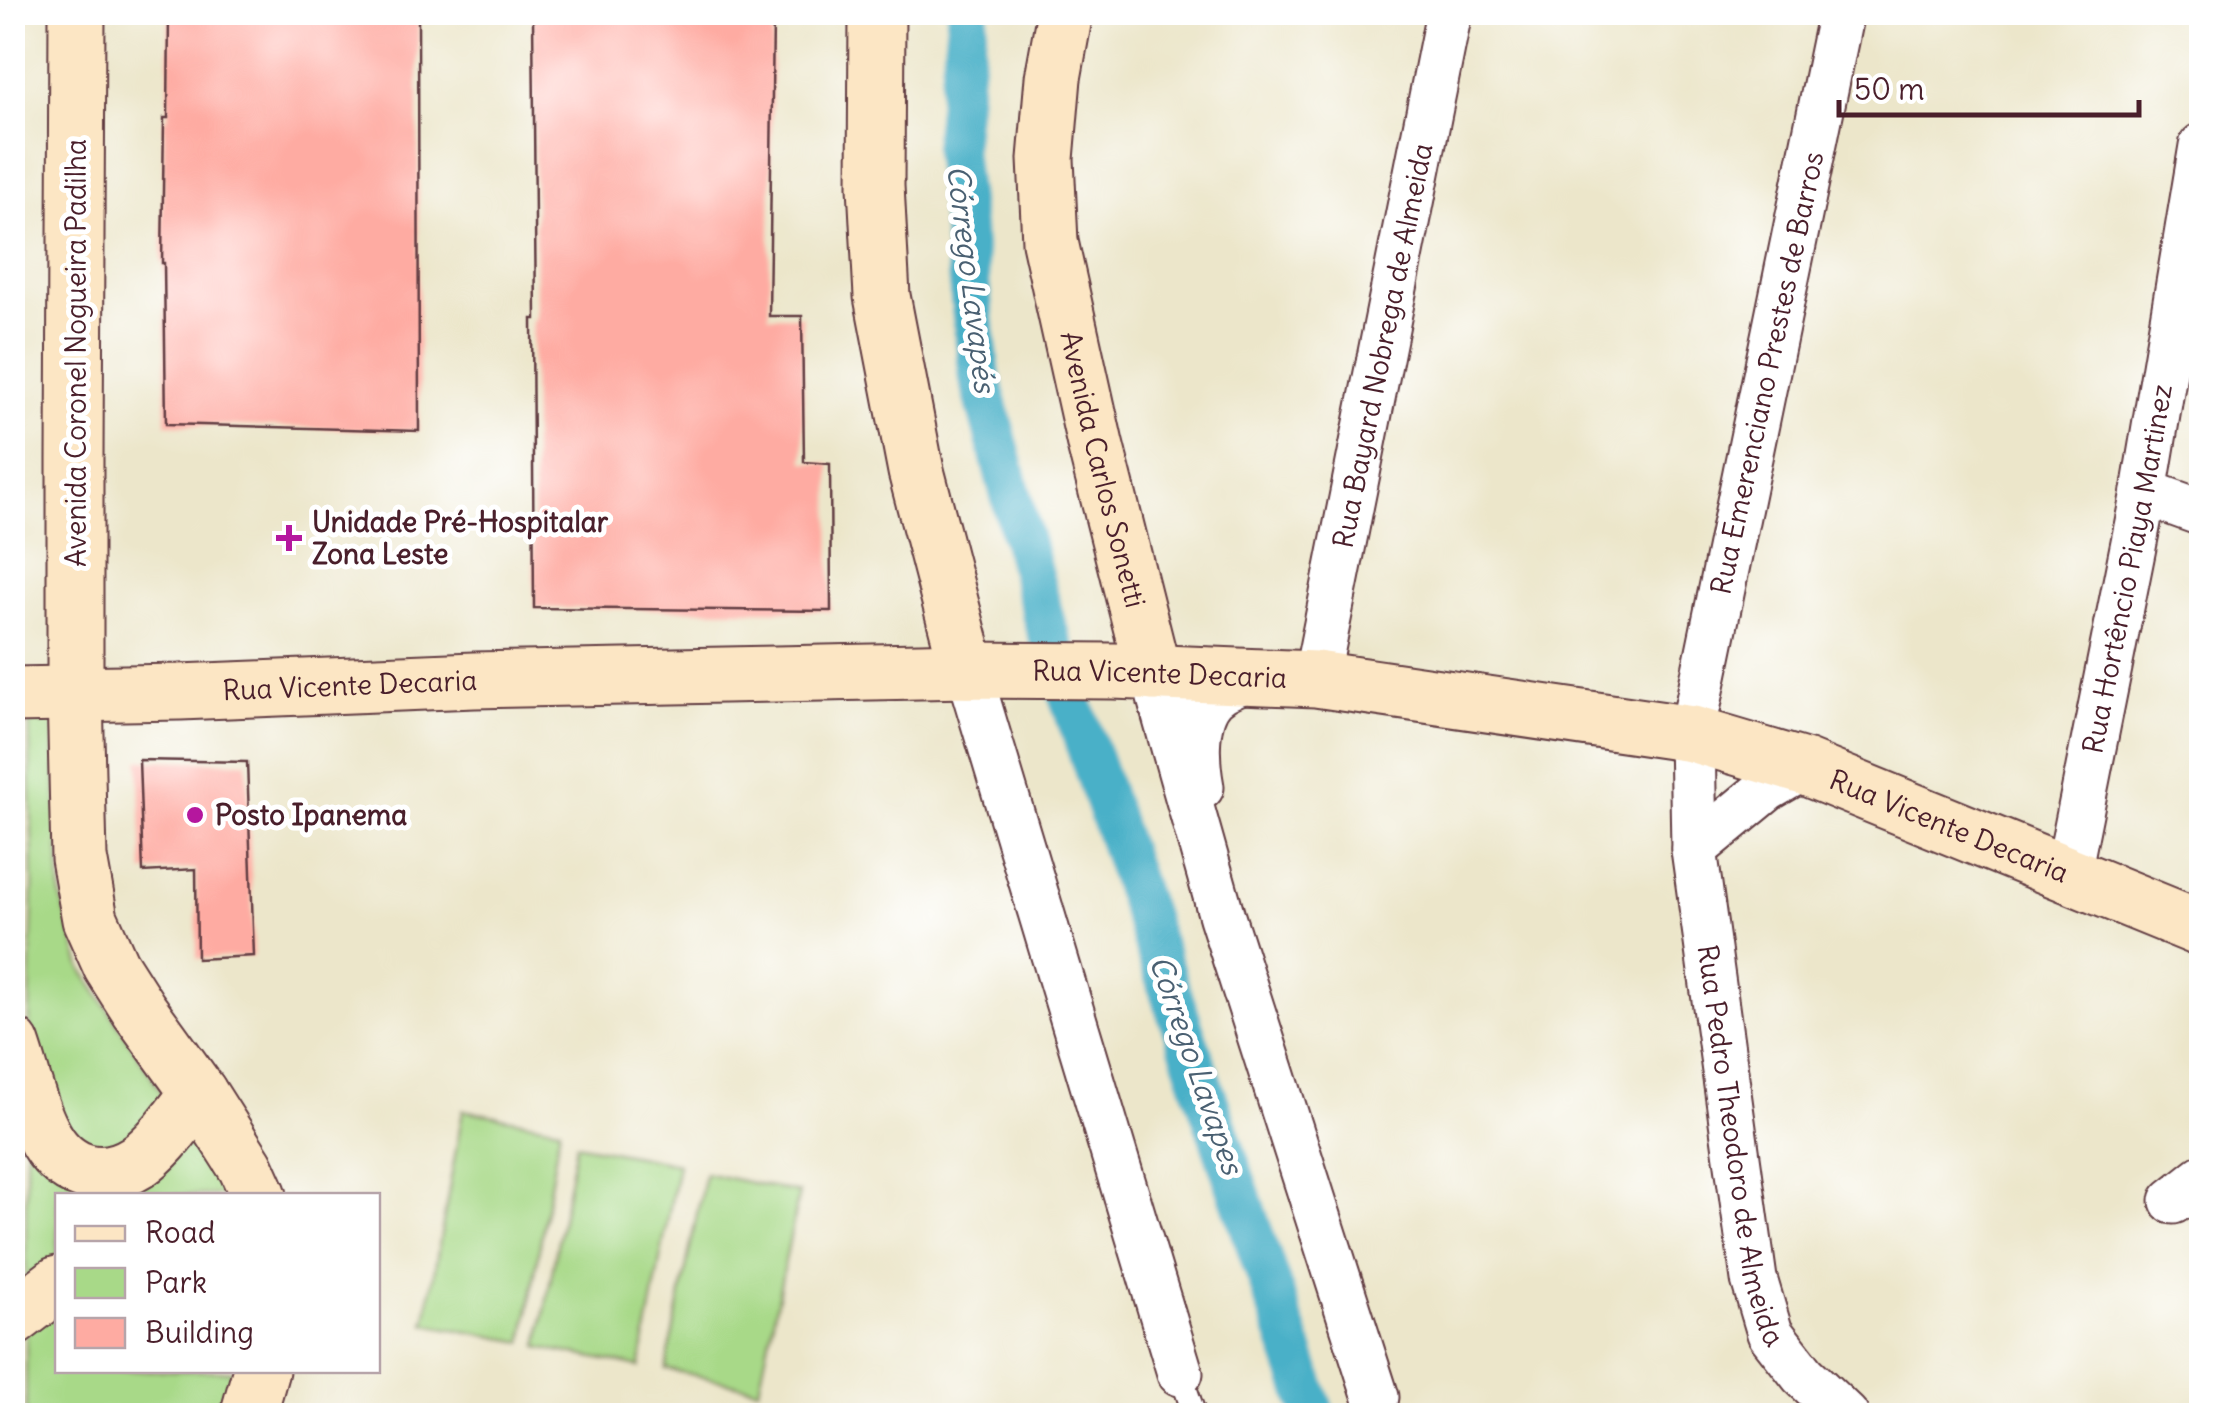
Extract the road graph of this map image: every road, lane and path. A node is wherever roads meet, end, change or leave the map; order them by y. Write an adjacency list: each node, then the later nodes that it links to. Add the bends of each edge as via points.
1 (77, 12): 15 (street, Avenida Coronel Nogueira Padilha)
2 (877, 12): 9 (street, via 882,296)
3 (1065, 12): 12 (street, Avenida Carlos Sonetti, via 1046,158 1050,242 1095,444)
4 (1450, 12): 14 (street, Rua Bayard Nobrega de Almeida)
5 (1841, 12): 17 (street, Rua Emerenciano Prestes de Barros)
6 (2202, 146): 7 (street, Rua Hortêncio Piaya Martinez)
7 (2144, 492): 8 (street); 20 (street, Rua Hortêncio Piaya Martinez)
8 (2202, 513)
9 (938, 554): 10 (street); 11 (street, via 925,622 908,646)
10 (985, 670): 11 (street, Rua Vicente Decaria); 12 (street, Rua Vicente Decaria); 28 (street)
11 (864, 672): 15 (street, Rua Vicente Decaria)
12 (1133, 672): 13 (street, Rua Vicente Decaria); 21 (street, Avenida Carlos Sonetti)
13 (1257, 677): 14 (street, Rua Vicente Decaria); 21 (street, Avenida Carlos Sonetti, via 1211,699 1200,724 1198,767)
14 (1316, 679): 17 (street, Rua Vicente Decaria)
15 (75, 694): 16 (street); 24 (street, Avenida Coronel Nogueira Padilha, via 79,858 90,919 139,1010)
16 (12, 695)
17 (1692, 734): 18 (street, Rua Vicente Decaria); 19 (street, Rua Pedro Theodoro de Almeida)
18 (1804, 766): 19 (street); 20 (street, Rua Vicente Decaria)
19 (1694, 848): 31 (street, Rua Pedro Theodoro de Almeida, via 1754,1279 1770,1334)
20 (2068, 873): 22 (street, Rua Vicente Decaria)
21 (1222, 917): 29 (street, Avenida Carlos Sonetti)
22 (2202, 928)
23 (12, 1045): 24 (street, via 40,1129 80,1172 98,1175 138,1161)
24 (199, 1094): 25 (street, Avenida Coronel Nogueira Padilha)
25 (258, 1193)
26 (55, 1286): 27 (street)
27 (12, 1319)
28 (1180, 1373): 30 (lane)
29 (1376, 1397)
30 (1195, 1416)
31 (1846, 1416)

